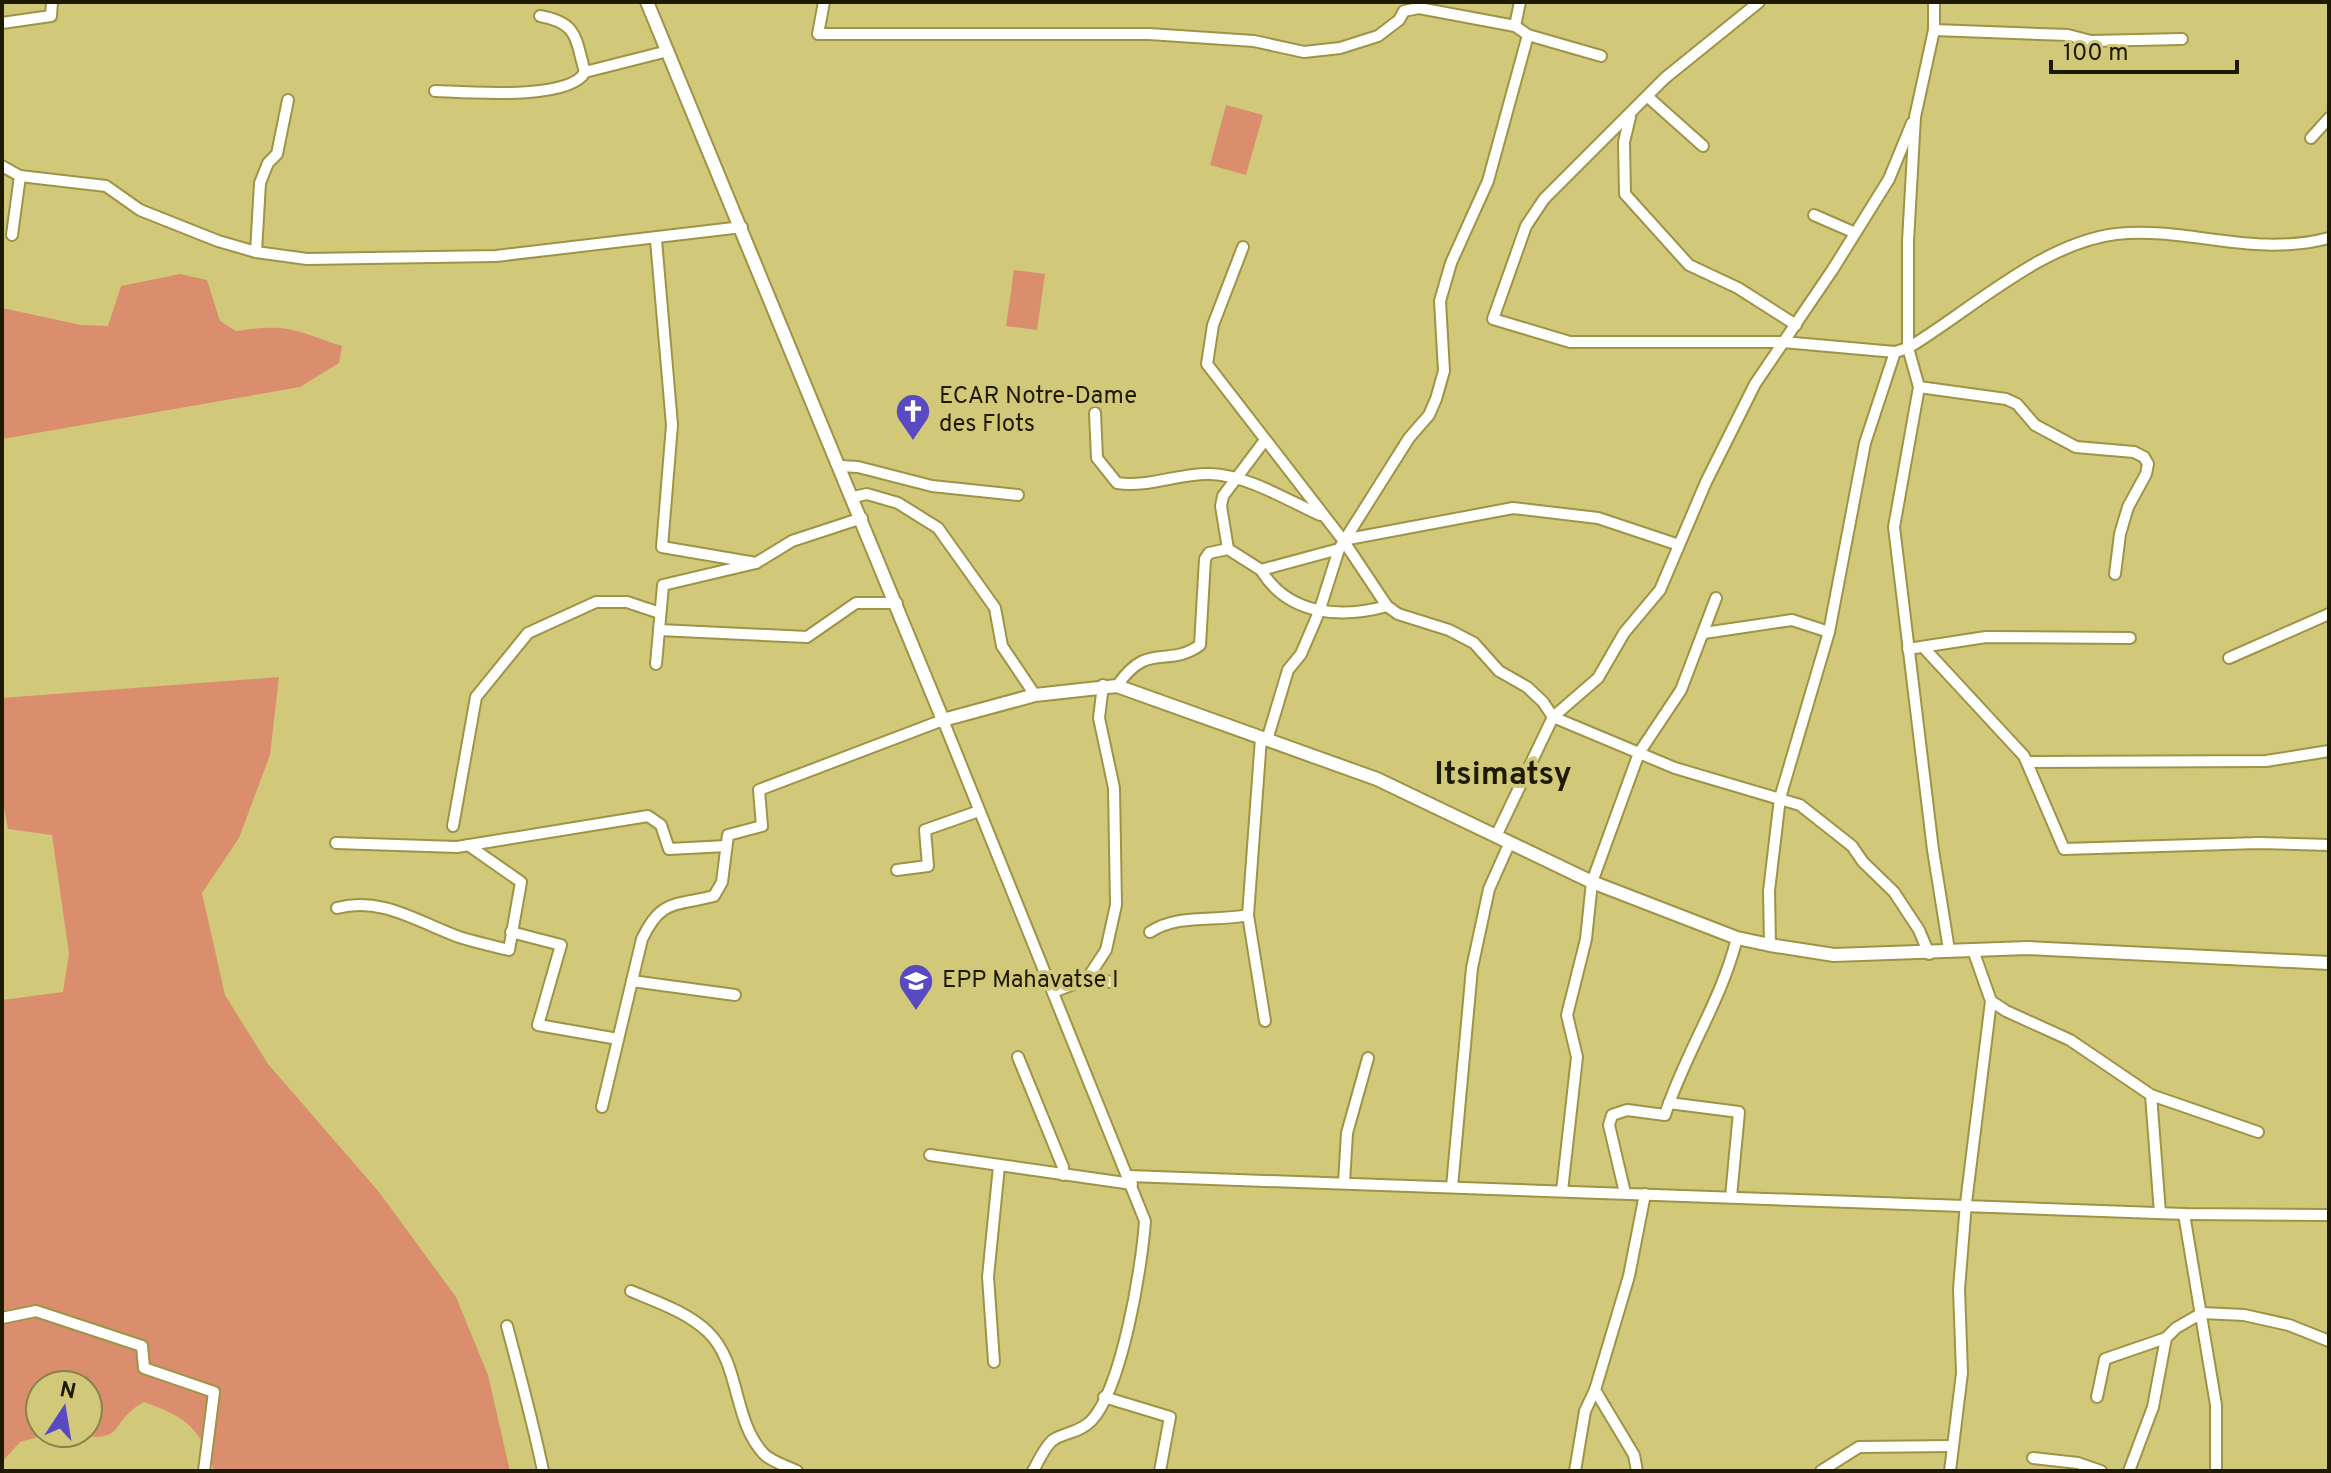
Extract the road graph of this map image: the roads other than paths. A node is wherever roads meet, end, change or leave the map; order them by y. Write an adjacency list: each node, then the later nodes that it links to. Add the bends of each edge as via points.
1 (52, 2): 8 (street, via 51,16)
2 (647, 2): 13 (street)
3 (824, 2): 9 (street, via 818,34 1149,34 1254,41 1304,52 1378,36 1404,11 1419,8)
4 (1520, 2): 9 (street)
5 (1759, 2): 17 (street)
6 (1934, 2): 10 (street)
7 (540, 16): 15 (street, via 571,28)
8 (2, 23)
9 (1515, 26): 11 (street)
10 (1934, 30): 12 (street, via 2068,35 2091,41); 20 (street)
11 (1528, 35): 14 (street); 47 (street, via 1488,181 1440,301 1444,371 1436,399)
12 (2182, 39)
13 (668, 51): 15 (street); 27 (street)
14 (1601, 56)
15 (585, 72): 16 (street, via 571,85 538,90)
16 (435, 91)
17 (1648, 97): 19 (street); 23 (street)
18 (288, 100): 33 (street, via 277,154 260,183)
19 (1631, 115): 34 (street, via 1624,142 1625,194 1689,265); 35 (street, via 1533,212 1493,319 1570,342)
20 (1915, 117): 28 (street, via 1889,179); 36 (street)
21 (2329, 118): 22 (street)
22 (2311, 138)
23 (1703, 146)
24 (2, 166): 25 (street)
25 (20, 176): 29 (street); 33 (street, via 106,186 140,210)
26 (1814, 215): 28 (street)
27 (742, 227): 31 (street); 41 (street)
28 (1853, 232): 34 (street)
29 (12, 235)
30 (2329, 238): 36 (street, via 2241,245 2118,234 2077,242)
31 (656, 240): 33 (street, via 496,256 307,259); 50 (street, via 672,425 662,547)
32 (1243, 247): 40 (street, via 1213,325 1207,364)
33 (256, 252)
34 (1796, 325): 35 (street)
35 (1783, 342): 37 (street); 48 (street, via 1755,384)
36 (1908, 348): 37 (street); 38 (street)
37 (1895, 352): 60 (street, via 1865,443)
38 (1919, 387): 52 (street, via 2006,399 2035,425 2076,447 2144,457 2146,474 2124,520); 63 (street, via 1894,511)
39 (1095, 413): 42 (street, via 1097,458 1117,483 1182,474)
40 (1265, 440): 42 (street); 45 (street)
41 (840, 466): 43 (street, via 932,486); 44 (street)
42 (1235, 477): 45 (street); 49 (street, via 1221,506)
43 (1018, 495)
44 (853, 497): 46 (street); 68 (street, via 867,494 898,503 938,528 995,608 1002,646)
45 (1325, 517): 47 (street)
46 (862, 518): 50 (street, via 792,541); 54 (street)
47 (1341, 545): 48 (street, via 1513,508 1598,518); 51 (street); 55 (street); 56 (street)
48 (1679, 545): 69 (street, via 1660,590 1624,633 1598,678)
49 (1228, 549): 51 (street); 67 (street, via 1205,559 1200,645 1140,660)
50 (756, 563): 57 (street, via 668,582 663,585)
51 (1261, 570): 56 (street, via 1286,599)
52 (2115, 574)
53 (1716, 598): 61 (street)
54 (897, 603): 59 (street, via 856,603 807,637); 70 (street)
55 (1387, 606): 56 (street, via 1358,614); 69 (street, via 1474,643 1499,671 1527,687)
56 (1319, 612): 71 (street, via 1288,670)
57 (660, 613): 59 (street); 77 (street, via 627,602 596,602 528,633 476,697)
58 (2329, 614): 65 (street)
59 (659, 630): 66 (street)
60 (1829, 632): 61 (street, via 1774,620); 75 (street)
61 (1704, 633): 73 (street, via 1681,690)
62 (2130, 638): 64 (street, via 1986,637)
63 (1908, 649): 64 (street); 92 (street)
64 (1925, 649): 74 (street)
65 (2229, 658)
66 (656, 664)
67 (1110, 685): 68 (street); 71 (street); 96 (street, via 1099,718 1114,788 1116,905 1106,950)
68 (1035, 695): 70 (street)
69 (1553, 717): 73 (street); 78 (street)
70 (943, 720): 76 (street); 83 (street, via 772,782 759,790 762,826 728,835)
71 (1264, 739): 78 (street, via 1377,779); 87 (street)
72 (2329, 751): 74 (street, via 2266,761)
73 (1639, 753): 75 (street); 85 (street)
74 (2028, 762): 82 (street, via 2064,849)
75 (1780, 798): 91 (street, via 1769,891); 94 (street, via 1800,805 1852,846 1894,892)
76 (979, 811): 84 (street, via 925,830 928,866); 99 (street)
77 (453, 826)
78 (1497, 834): 79 (street)
79 (1510, 842): 85 (street); 115 (street, via 1489,889 1471,979)
80 (336, 843): 81 (street)
81 (468, 845): 83 (street, via 648,816 661,825 669,849); 88 (street, via 521,882)
82 (2329, 845)
83 (726, 846): 97 (street, via 722,882 714,896 660,909 653,916)
84 (897, 870)
85 (1592, 882): 90 (street); 116 (street, via 1586,939 1567,1015 1577,1057)
86 (337, 908): 88 (street, via 358,902 387,908 461,938 509,950)
87 (1248, 915): 89 (street, via 1172,920); 102 (street)
88 (511, 932): 103 (street, via 561,945 538,1025)
89 (1150, 932)
90 (1737, 938): 91 (street); 107 (street, via 1726,980)
91 (1770, 945): 94 (street, via 1834,955)
92 (1949, 950): 93 (street); 94 (street)
93 (1973, 950): 95 (street, via 2028,948); 101 (street)
94 (1929, 954)
95 (2329, 963)
96 (1087, 979): 98 (street); 99 (street)
97 (632, 981): 100 (street); 103 (street)
98 (1112, 982)
99 (1053, 992): 113 (street)
100 (735, 995)
101 (1991, 1001): 106 (street, via 2081,1047); 120 (street)
102 (1265, 1021)
103 (618, 1039): 108 (street)
104 (1018, 1057): 112 (street)
105 (1368, 1058): 114 (street, via 1347,1133)
106 (2151, 1095): 109 (street); 121 (street)
107 (1669, 1103): 117 (street, via 1665,1115 1627,1110 1612,1115 1609,1125); 119 (street, via 1739,1112)
108 (602, 1107)
109 (2258, 1132)
110 (930, 1155): 111 (street)
111 (999, 1166): 112 (street); 130 (street, via 988,1277)
112 (1063, 1175): 113 (street)
113 (1130, 1180): 114 (street); 132 (street, via 1145,1221 1143,1249 1126,1335)
114 (1344, 1183): 115 (street)
115 (1452, 1187): 116 (street)
116 (1562, 1191): 117 (street)
117 (1625, 1193): 118 (street)
118 (1645, 1194): 119 (street); 131 (street, via 1629,1276)
119 (1731, 1197): 120 (street)
120 (1966, 1203): 121 (street); 134 (street, via 1959,1289 1962,1373)
121 (2160, 1213): 122 (street)
122 (2184, 1214): 123 (street); 125 (street)
123 (2329, 1215)
124 (631, 1291): 138 (street, via 708,1332 727,1359 750,1433 766,1456)
125 (2202, 1313): 128 (street); 129 (street, via 2244,1315); 147 (street, via 2216,1405)
126 (2, 1318): 136 (street, via 36,1311 142,1346 144,1368 214,1392)
127 (507, 1326): 137 (street)
128 (2166, 1338): 133 (street, via 2105,1359); 146 (street, via 2153,1407)
129 (2329, 1341)
130 (994, 1362)
131 (1595, 1390): 141 (street, via 1585,1411); 142 (street, via 1634,1455)
132 (1104, 1397): 139 (street, via 1093,1419 1076,1433 1053,1440); 140 (street, via 1170,1417)
133 (2097, 1397)
134 (1952, 1446): 143 (street, via 1859,1447); 144 (street)
135 (2033, 1458): 145 (street)
136 (204, 1471)
137 (543, 1471)
138 (797, 1471)
139 (1033, 1471)
140 (1160, 1471)
141 (1575, 1471)
142 (1637, 1471)
143 (1821, 1471)
144 (1950, 1471)
145 (2101, 1471)
146 (2129, 1471)
147 (2216, 1471)

